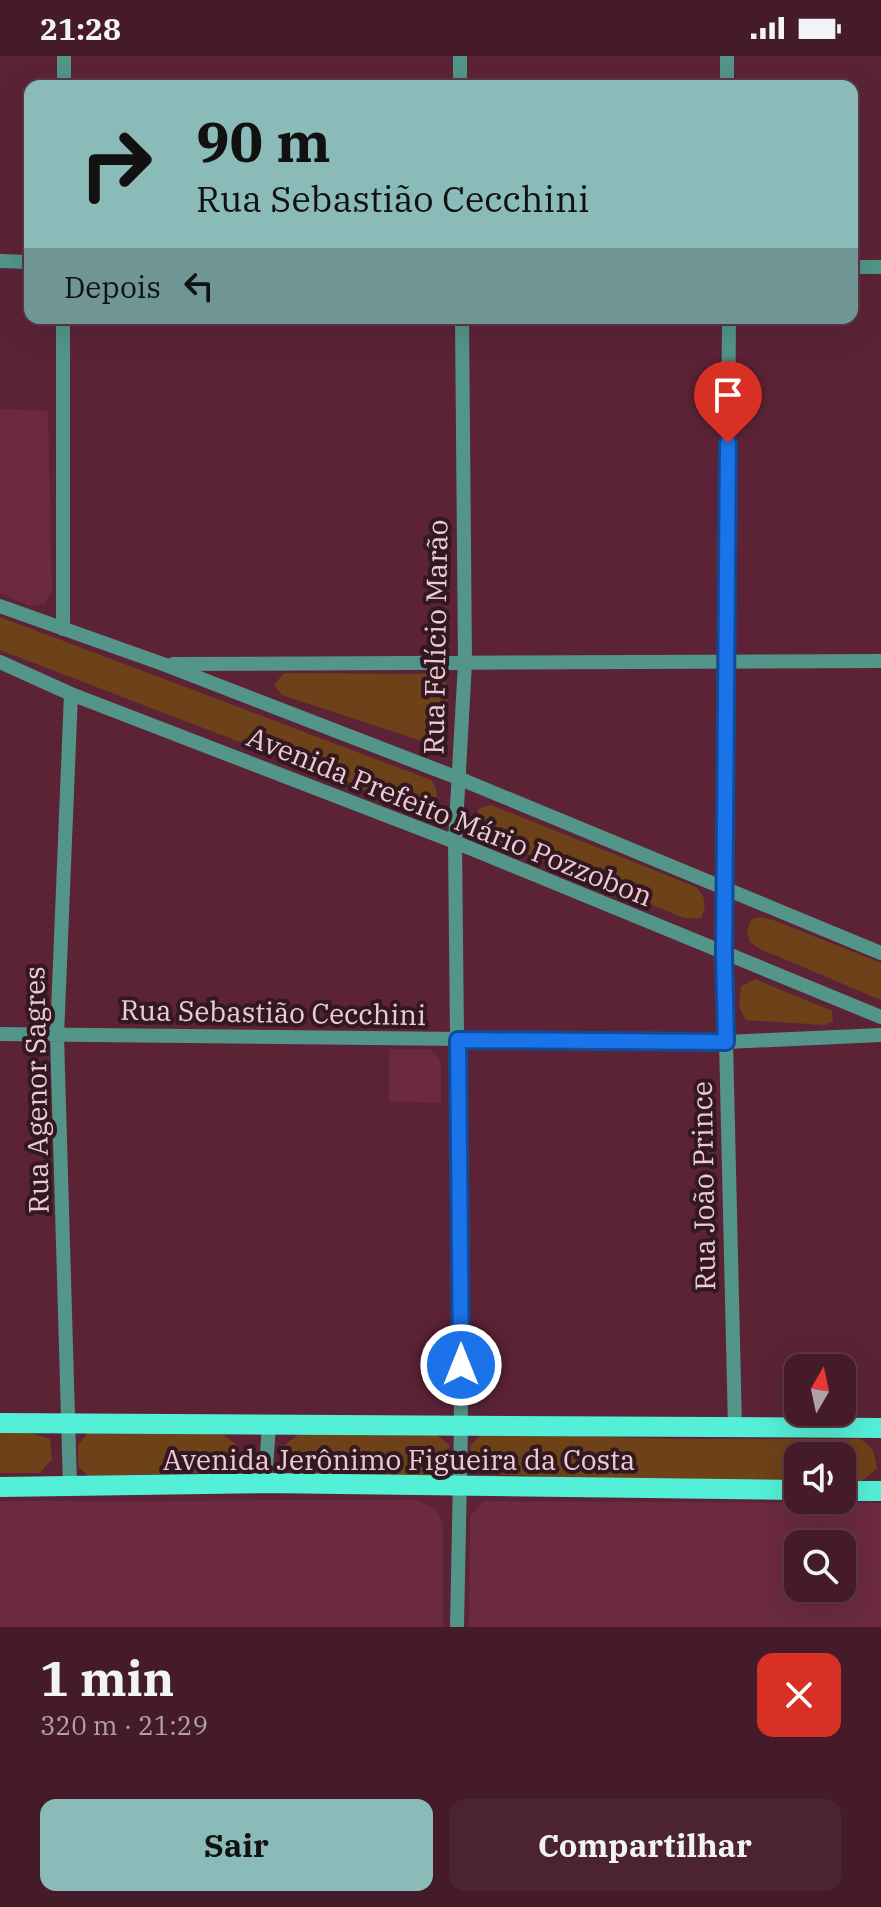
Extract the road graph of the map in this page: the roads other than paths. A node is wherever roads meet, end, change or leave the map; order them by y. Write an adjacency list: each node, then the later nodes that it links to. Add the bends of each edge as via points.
1 (64, 56): 4 (street)
2 (460, 56): 5 (street)
3 (727, 56): 6 (street)
4 (64, 80)
5 (460, 80)
6 (727, 80)
7 (0, 261): 8 (street)
8 (24, 262)
9 (858, 267): 10 (street)
10 (881, 267)
11 (63, 324): 15 (street)
12 (462, 324): 19 (street, Rua Felício Marão)
13 (729, 324): 18 (street, Rua João Prince)
14 (0, 606): 15 (street, Avenida Prefeito Mário Pozzobon)
15 (63, 629): 20 (street, Avenida Prefeito Mário Pozzobon)
16 (881, 661): 18 (street)
17 (0, 662): 22 (street, Avenida Prefeito Mário Pozzobon)
18 (727, 662): 19 (street); 26 (street, Rua João Prince)
19 (465, 663): 20 (street); 24 (street, Rua Felício Marão)
20 (163, 664): 24 (street, Avenida Prefeito Mário Pozzobon)
21 (0, 673): 22 (street)
22 (24, 673): 23 (street, Avenida Prefeito Mário Pozzobon)
23 (71, 694): 25 (street, Avenida Prefeito Mário Pozzobon); 32 (street, Rua Agenor Sagres)
24 (458, 778): 25 (street, Rua Felício Marão); 26 (street, Avenida Prefeito Mário Pozzobon)
25 (455, 842): 28 (street, Avenida Prefeito Mário Pozzobon); 33 (street, Rua Felício Marão)
26 (724, 890): 27 (street, Avenida Prefeito Mário Pozzobon); 28 (street, Rua João Prince)
27 (881, 953)
28 (724, 955): 29 (street, Avenida Prefeito Mário Pozzobon); 34 (street, Rua João Prince)
29 (881, 1017)
30 (0, 1034): 32 (street, Rua Sebastião Cecchini)
31 (881, 1035): 34 (street, Rua Sebastião Cecchini)
32 (57, 1036): 33 (street, Rua Sebastião Cecchini); 36 (street, Rua Agenor Sagres)
33 (458, 1040): 34 (street, Rua Sebastião Cecchini); 38 (street, Rua Felício Marão)
34 (726, 1042): 39 (street, Rua João Prince)
35 (0, 1423): 36 (main road, Avenida Jerônimo Figueira da Costa)
36 (70, 1424): 37 (main road, Avenida Jerônimo Figueira da Costa); 43 (street, Rua Agenor Sagres)
37 (269, 1425): 38 (main road, Avenida Jerônimo Figueira da Costa); 41 (street)
38 (461, 1425): 39 (main road, Avenida Jerônimo Figueira da Costa); 42 (street, Rua Felício Marão)
39 (735, 1428): 40 (main road, Avenida Jerônimo Figueira da Costa)
40 (881, 1428)
41 (265, 1483): 42 (main road, Avenida Jerônimo Figueira da Costa); 43 (main road, Avenida Jerônimo Figueira da Costa)
42 (459, 1484): 45 (main road, Avenida Jerônimo Figueira da Costa); 48 (street, Rua Felício Marão)
43 (70, 1486): 44 (main road, Avenida Jerônimo Figueira da Costa)
44 (0, 1487)
45 (784, 1490)
46 (856, 1491): 47 (main road)
47 (881, 1491)
48 (457, 1627)

